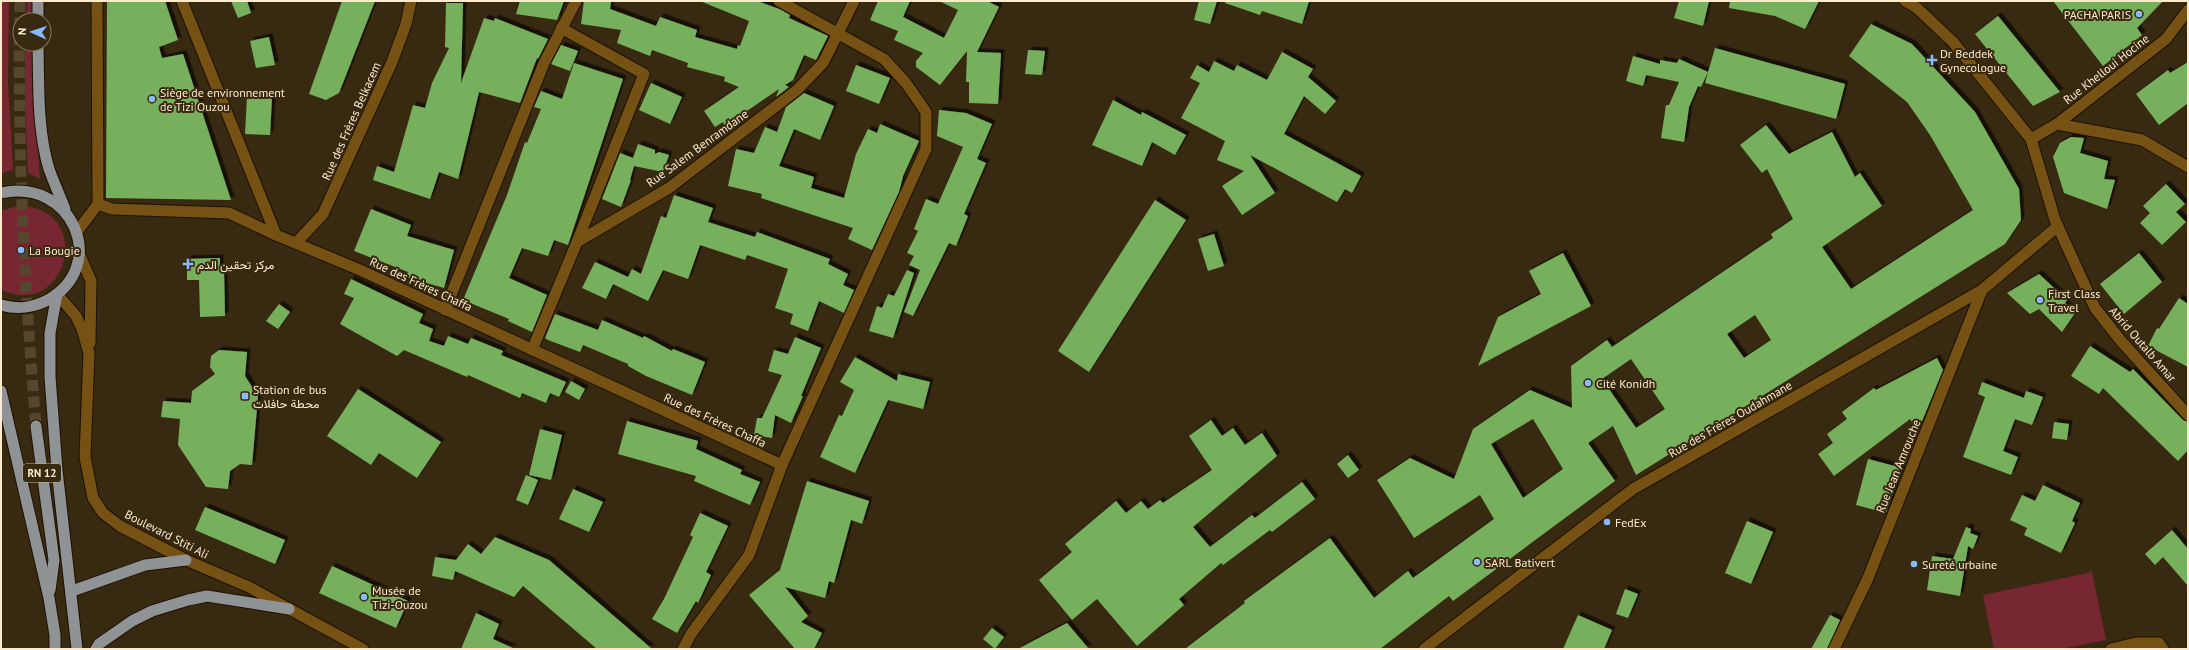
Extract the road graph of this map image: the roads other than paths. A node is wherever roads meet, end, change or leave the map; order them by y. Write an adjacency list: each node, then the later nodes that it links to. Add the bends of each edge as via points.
1 (38, 1): 10 (main road)
2 (97, 1): 18 (street)
3 (182, 1): 22 (street)
4 (411, 1): 24 (street, Rue des Frères Belkacem, via 406,24 392,62 323,214)
5 (576, 1): 11 (street)
6 (779, 1): 12 (street)
7 (854, 1): 12 (street, Rue Salem Benramdane)
8 (1905, 1): 15 (street, via 1917,8 1953,42)
9 (2188, 10): 14 (street, Rue Khelloui Hocine, via 2166,39)
10 (38, 12)
11 (562, 28): 23 (street, via 644,74); 29 (street, via 532,91)
12 (838, 32): 23 (street, Rue Salem Benramdane, via 823,63 796,90 669,188); 35 (street, via 884,59 906,83 926,112 926,149)
13 (38, 52): 19 (main road, via 43,142 49,169)
14 (2057, 124): 15 (street, Rue Khelloui Hocine); 16 (street, via 2142,140)
15 (2031, 139): 20 (street, Abrid Outalb Amar)
16 (2188, 167)
17 (1, 193): 19 (main road, via 29,190 56,203)
18 (98, 204): 21 (street); 22 (street, Rue des Frères Chaffa, via 112,209 229,213)
19 (67, 214): 21 (main road)
20 (2057, 223): 26 (street, Rue des Frères Oudahmane); 33 (street, Abrid Outalb Amar, via 2095,308 2121,341)
21 (76, 233): 25 (main road)
22 (276, 234): 24 (street, Rue des Frères Chaffa)
23 (577, 242): 30 (street)
24 (296, 243): 29 (street, Rue des Frères Chaffa)
25 (78, 251): 27 (main road, via 76,267 69,282); 31 (street, via 91,281)
26 (1982, 290): 46 (street, Rue des Frères Oudahmane, via 1633,489); 47 (street, Rue Jean Amrouche, via 1868,578)
27 (57, 294): 28 (main road, via 35,307 14,309); 31 (street, Boulevard Stiti Ali, via 76,316); 38 (main road, via 50,333 50,377 57,470)
28 (1, 305)
29 (445, 310): 30 (street, Rue des Frères Chaffa)
30 (532, 350): 35 (street, Rue des Frères Chaffa)
31 (89, 353): 37 (street, Boulevard Stiti Ali, via 85,457 93,498 103,513 120,526)
32 (1, 391): 39 (main road)
33 (2188, 415)
34 (36, 426): 36 (main road, RN 12)
35 (782, 465): 45 (street, via 749,555 691,634)
36 (48, 521): 38 (main road, RN 12); 39 (main road, RN 12, via 54,560)
37 (186, 560): 38 (main road, via 145,565); 40 (street, Boulevard Stiti Ali, via 249,587)
38 (72, 591): 42 (main road, RN 12)
39 (49, 598): 41 (main road, RN 12)
40 (289, 609): 43 (main road, via 207,596 152,611 132,621 99,644); 44 (street, Boulevard Stiti Ali)
41 (55, 649)
42 (78, 649)
43 (96, 649)
44 (363, 649)
45 (683, 649)
46 (1424, 649)
47 (1834, 649)
48 (2111, 649): 49 (street, via 2136,643 2158,643)
49 (2164, 649)

